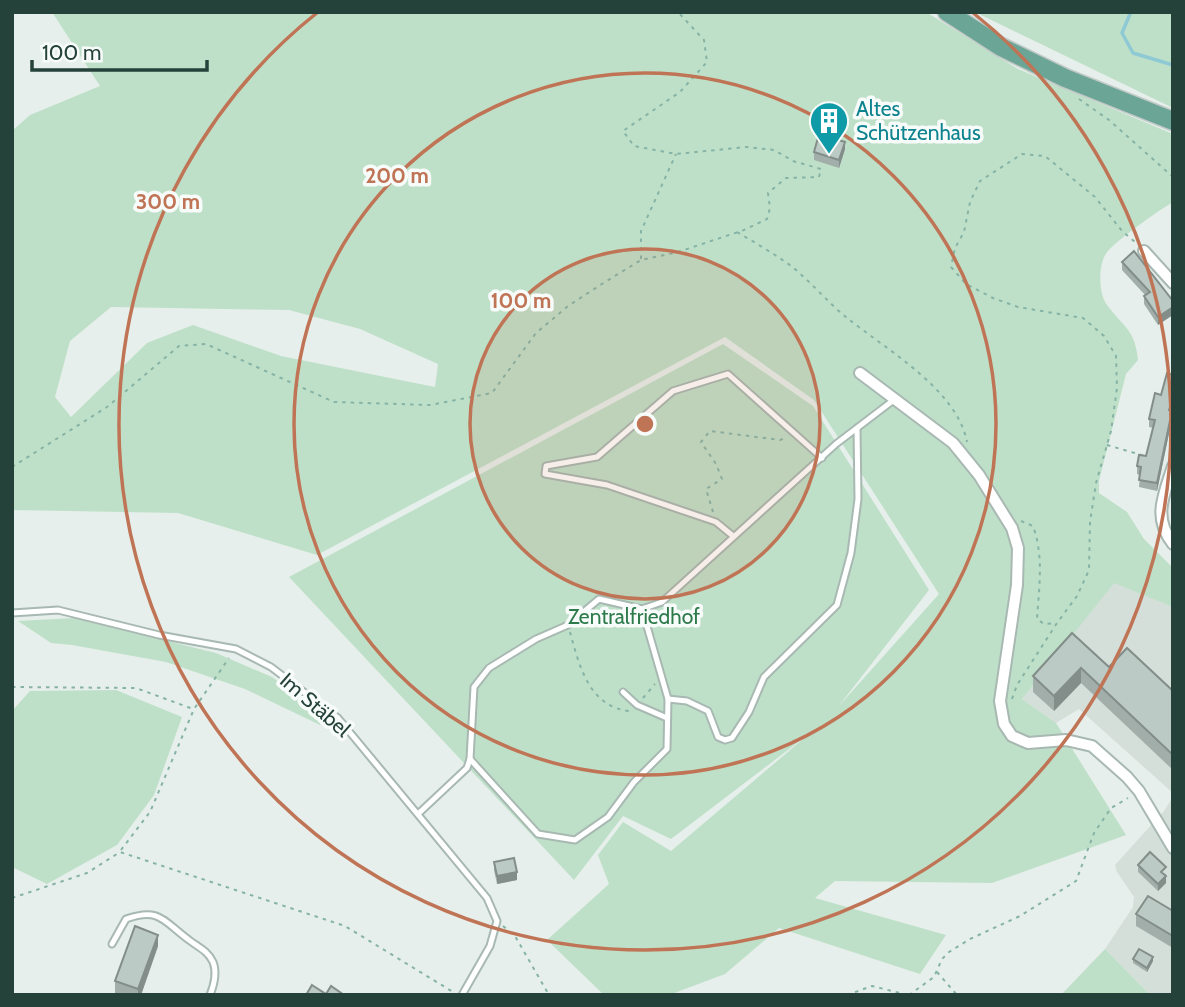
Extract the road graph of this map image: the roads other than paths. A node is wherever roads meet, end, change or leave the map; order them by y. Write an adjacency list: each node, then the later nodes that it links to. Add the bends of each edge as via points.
1 (947, 12): 2 (main road, via 1001,47 1065,78)
2 (1173, 121)
3 (1144, 251): 4 (street)
4 (1173, 283)
5 (860, 373): 6 (street)
6 (895, 399): 7 (lane); 19 (street, via 953,443 1012,528 1018,548 1017,585 1000,701 1004,724 1012,736 1028,743 1066,740 1092,746 1139,791)
7 (857, 428): 8 (lane); 15 (lane, via 858,499 851,554 837,605 764,677 733,738 718,737 708,711 687,701)
8 (822, 458): 10 (lane); 10 (lane, via 728,374 673,391 597,457 546,466 545,474 607,485 716,522)
9 (1173, 466): 11 (street, via 1160,521)
10 (733, 536): 12 (lane, via 662,602)
11 (1173, 544)
12 (642, 609): 15 (lane); 17 (lane, via 599,599 568,625 489,668 474,687)
13 (12, 613): 18 (lane, Im Stäbel, via 58,610 236,649 271,667 338,718)
14 (623, 692): 16 (lane, via 637,705)
15 (668, 699): 16 (lane)
16 (667, 718): 17 (lane, via 667,749 608,817 575,840 538,834)
17 (470, 759): 18 (lane, via 467,768)
18 (418, 814): 22 (lane, Im Stäbel, via 487,898 497,921 490,946)
19 (1173, 848)
20 (112, 944): 21 (lane, via 126,919 144,913 165,919 203,948 214,963)
21 (210, 995)
22 (459, 995)

